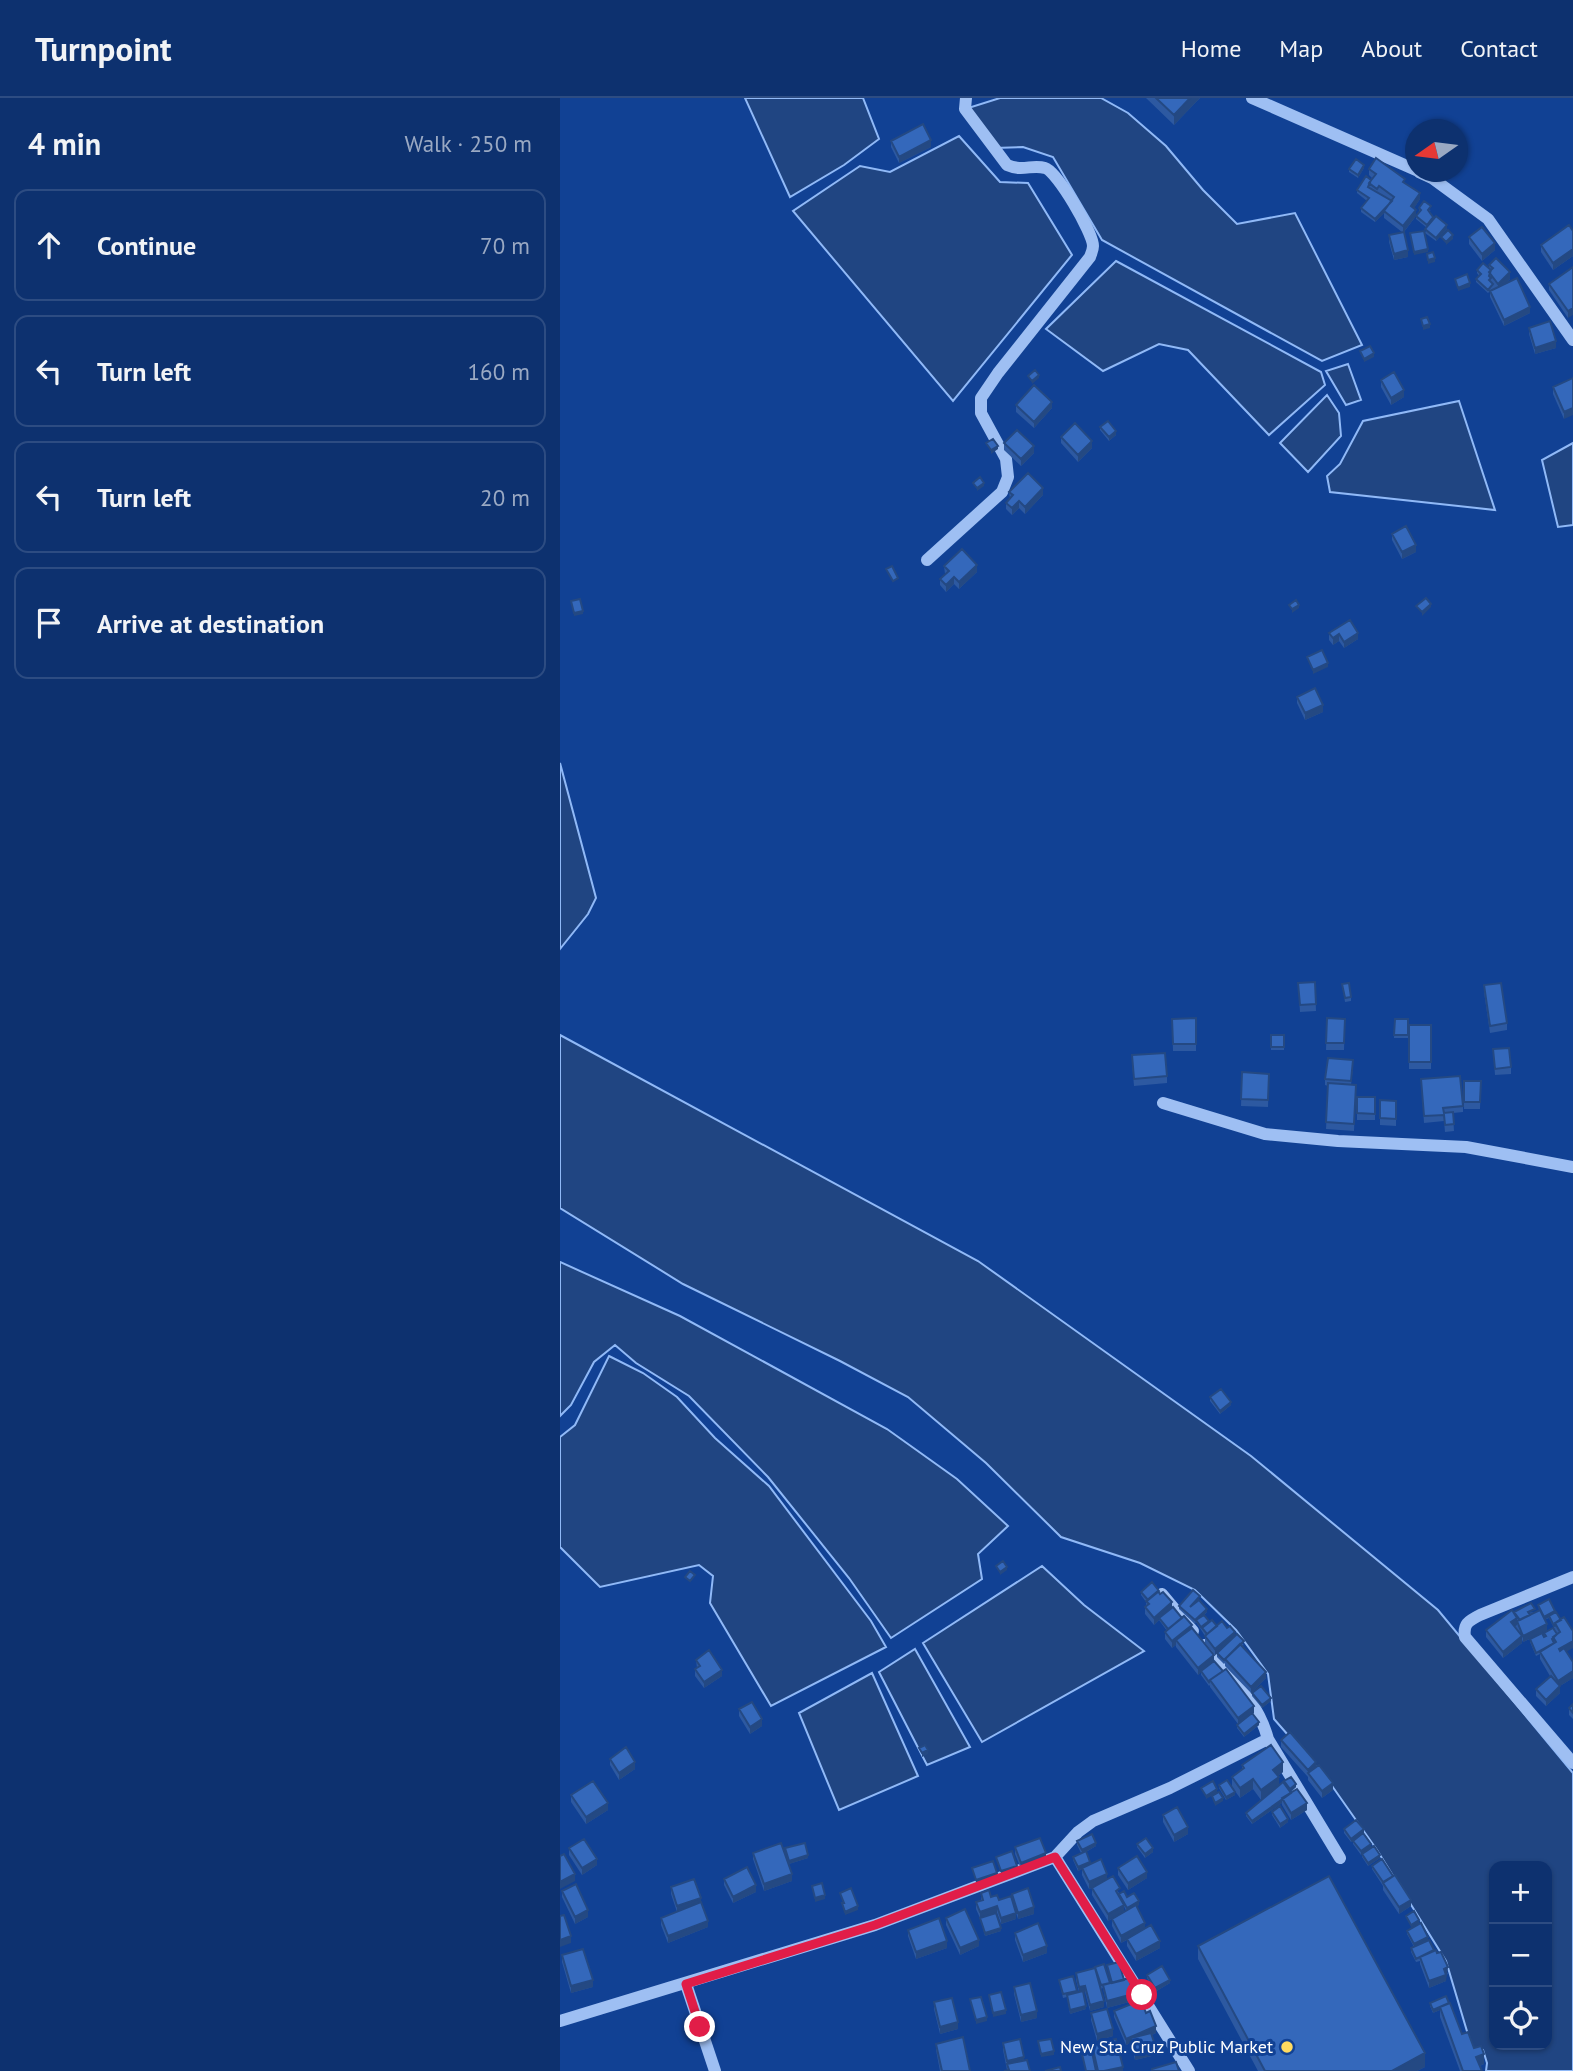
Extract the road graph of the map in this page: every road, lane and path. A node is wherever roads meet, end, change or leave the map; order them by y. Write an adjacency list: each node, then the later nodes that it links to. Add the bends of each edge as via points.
1 (966, 98): 6 (street, via 965,109 1007,165 1045,168 1056,175 1093,246 1090,257 981,398 981,413 1006,459 1008,477 1002,492)
2 (1252, 98): 3 (street)
3 (1405, 166)
4 (1438, 182): 5 (street, via 1488,219)
5 (1572, 334)
6 (927, 560)
7 (1163, 1103): 8 (street, via 1265,1133 1465,1146)
8 (1573, 1167)
9 (1573, 1577): 12 (street, via 1479,1615 1467,1621 1464,1629 1465,1637)
10 (1162, 1593): 11 (street, via 1255,1704)
11 (1268, 1739): 13 (street, via 1093,1821); 14 (street)
12 (1573, 1763)
13 (1055, 1857): 15 (street, via 875,1925); 18 (street)
14 (1340, 1858)
15 (686, 1984): 16 (street); 17 (street)
16 (560, 2021)
17 (715, 2071)
18 (1189, 2071)

